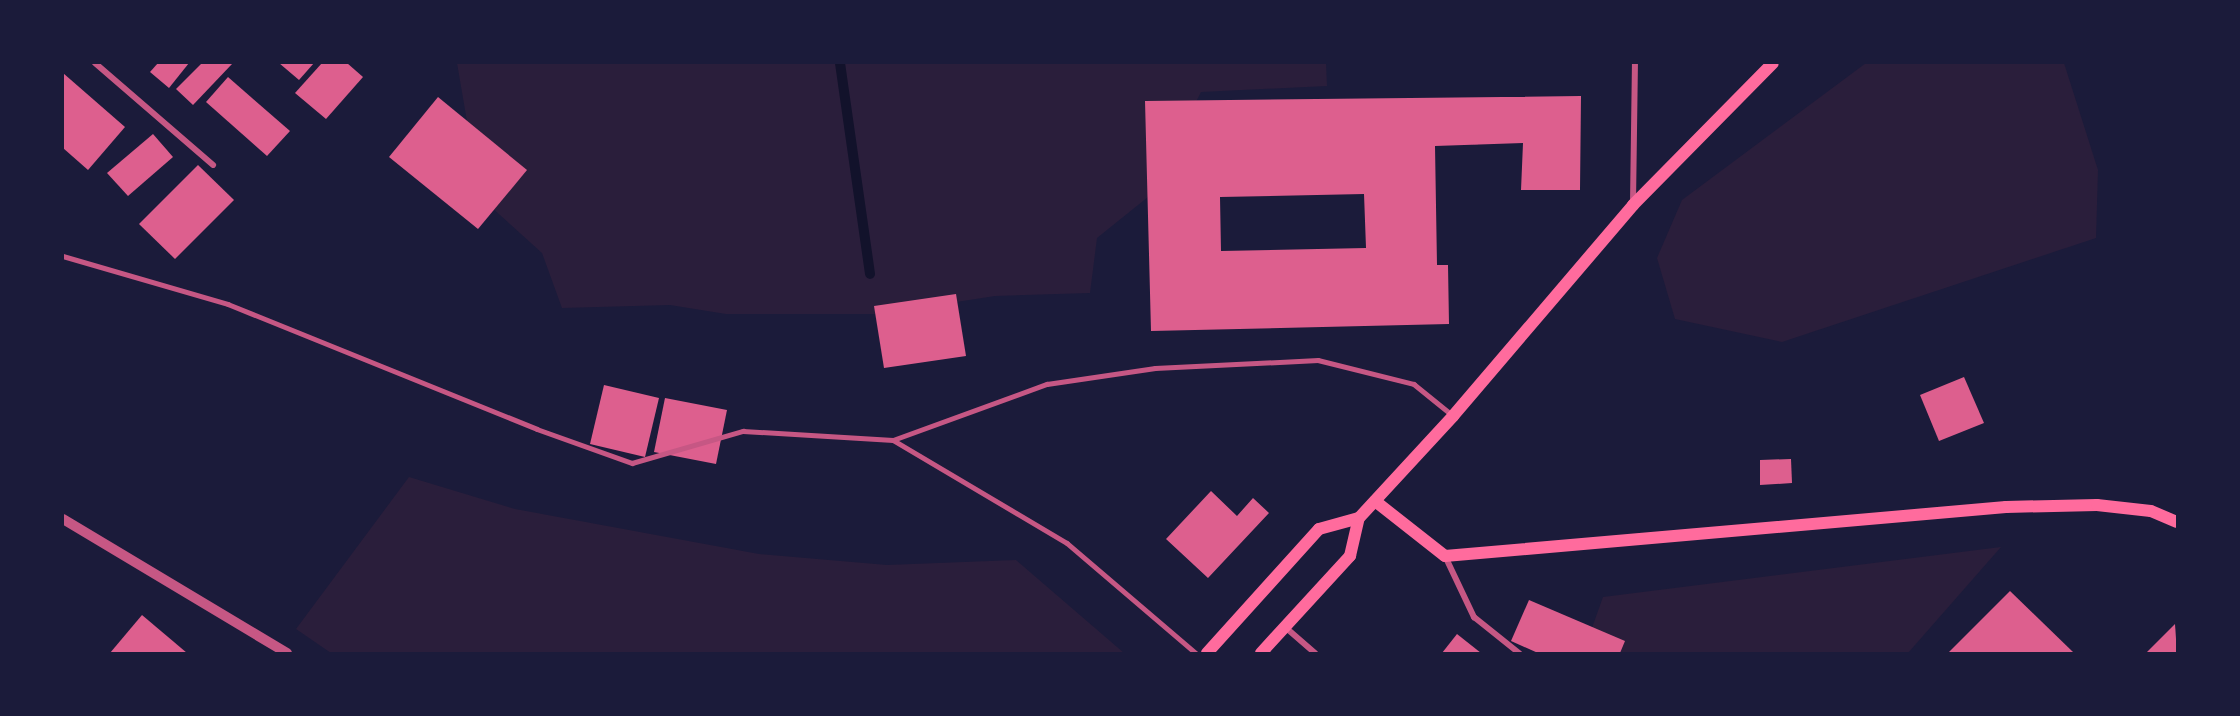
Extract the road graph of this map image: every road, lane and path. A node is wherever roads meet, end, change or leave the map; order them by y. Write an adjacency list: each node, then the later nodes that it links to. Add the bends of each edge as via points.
1 (95, 63): 4 (street)
2 (1635, 63): 5 (street)
3 (1773, 63): 5 (main road)
4 (213, 165)
5 (1633, 205): 7 (main road)
6 (63, 256): 8 (lane, via 228,304 537,429 632,463 743,430)
7 (1453, 416): 8 (lane, via 1414,384 1318,360 1155,369 1047,384); 9 (main road)
8 (893, 440): 16 (lane, via 1067,543)
9 (1375, 501): 10 (main road); 13 (main road)
10 (1359, 518): 14 (main road, via 1350,556); 17 (main road, via 1319,529)
11 (63, 519): 15 (street)
12 (2177, 522): 13 (main road, via 2151,511 2097,505 2006,507)
13 (1445, 556): 20 (street, via 1474,617)
14 (1284, 627): 18 (main road); 19 (street)
15 (287, 653)
16 (1196, 653)
17 (1207, 653)
18 (1261, 653)
19 (1315, 653)
20 (1519, 653)

